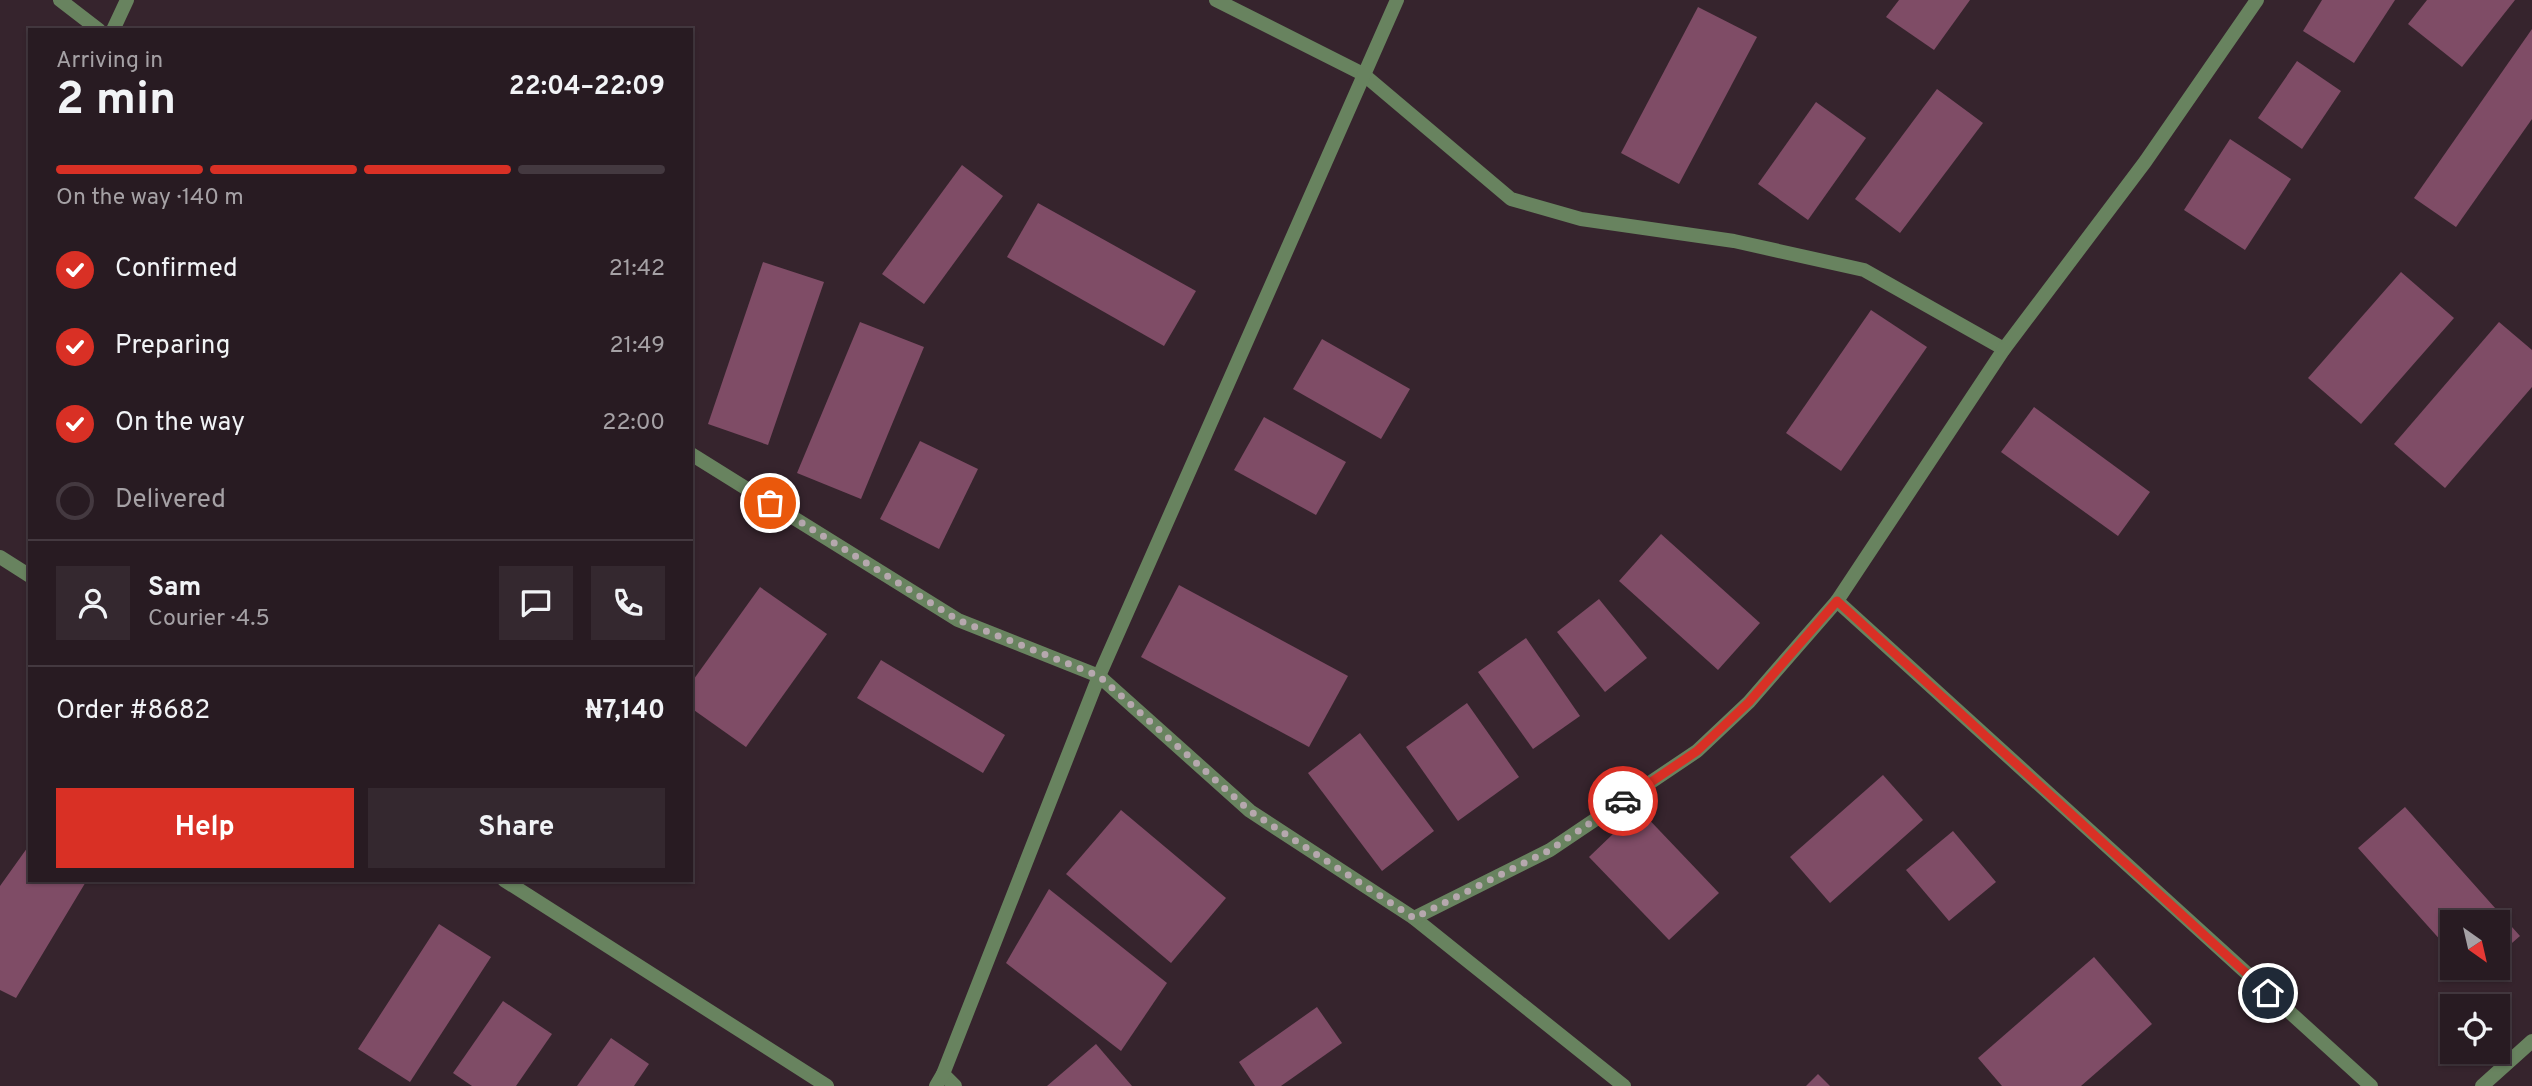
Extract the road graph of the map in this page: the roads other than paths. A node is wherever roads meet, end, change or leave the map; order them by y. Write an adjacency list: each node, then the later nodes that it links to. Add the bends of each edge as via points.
1 (60, 0): 6 (street)
2 (127, 0): 7 (street)
3 (1216, 0): 8 (street)
4 (1397, 0): 8 (street)
5 (2257, 0): 9 (street, via 2145,162)
6 (96, 28)
7 (114, 28)
8 (1363, 74): 9 (street, via 1511,199 1581,219 1734,241 1864,270); 14 (street)
9 (2004, 349): 13 (street)
10 (693, 455): 14 (street, via 958,620)
11 (0, 557): 12 (street)
12 (28, 575)
13 (1837, 601): 16 (street, via 1749,702 1697,751 1550,850); 22 (street)
14 (1099, 676): 16 (street, via 1250,811); 18 (street)
15 (507, 882): 19 (street)
16 (1414, 918): 21 (street)
17 (2532, 1041): 23 (street)
18 (939, 1080): 20 (street)
19 (827, 1086)
20 (955, 1086)
21 (1624, 1086)
22 (2371, 1086)
23 (2482, 1086)

